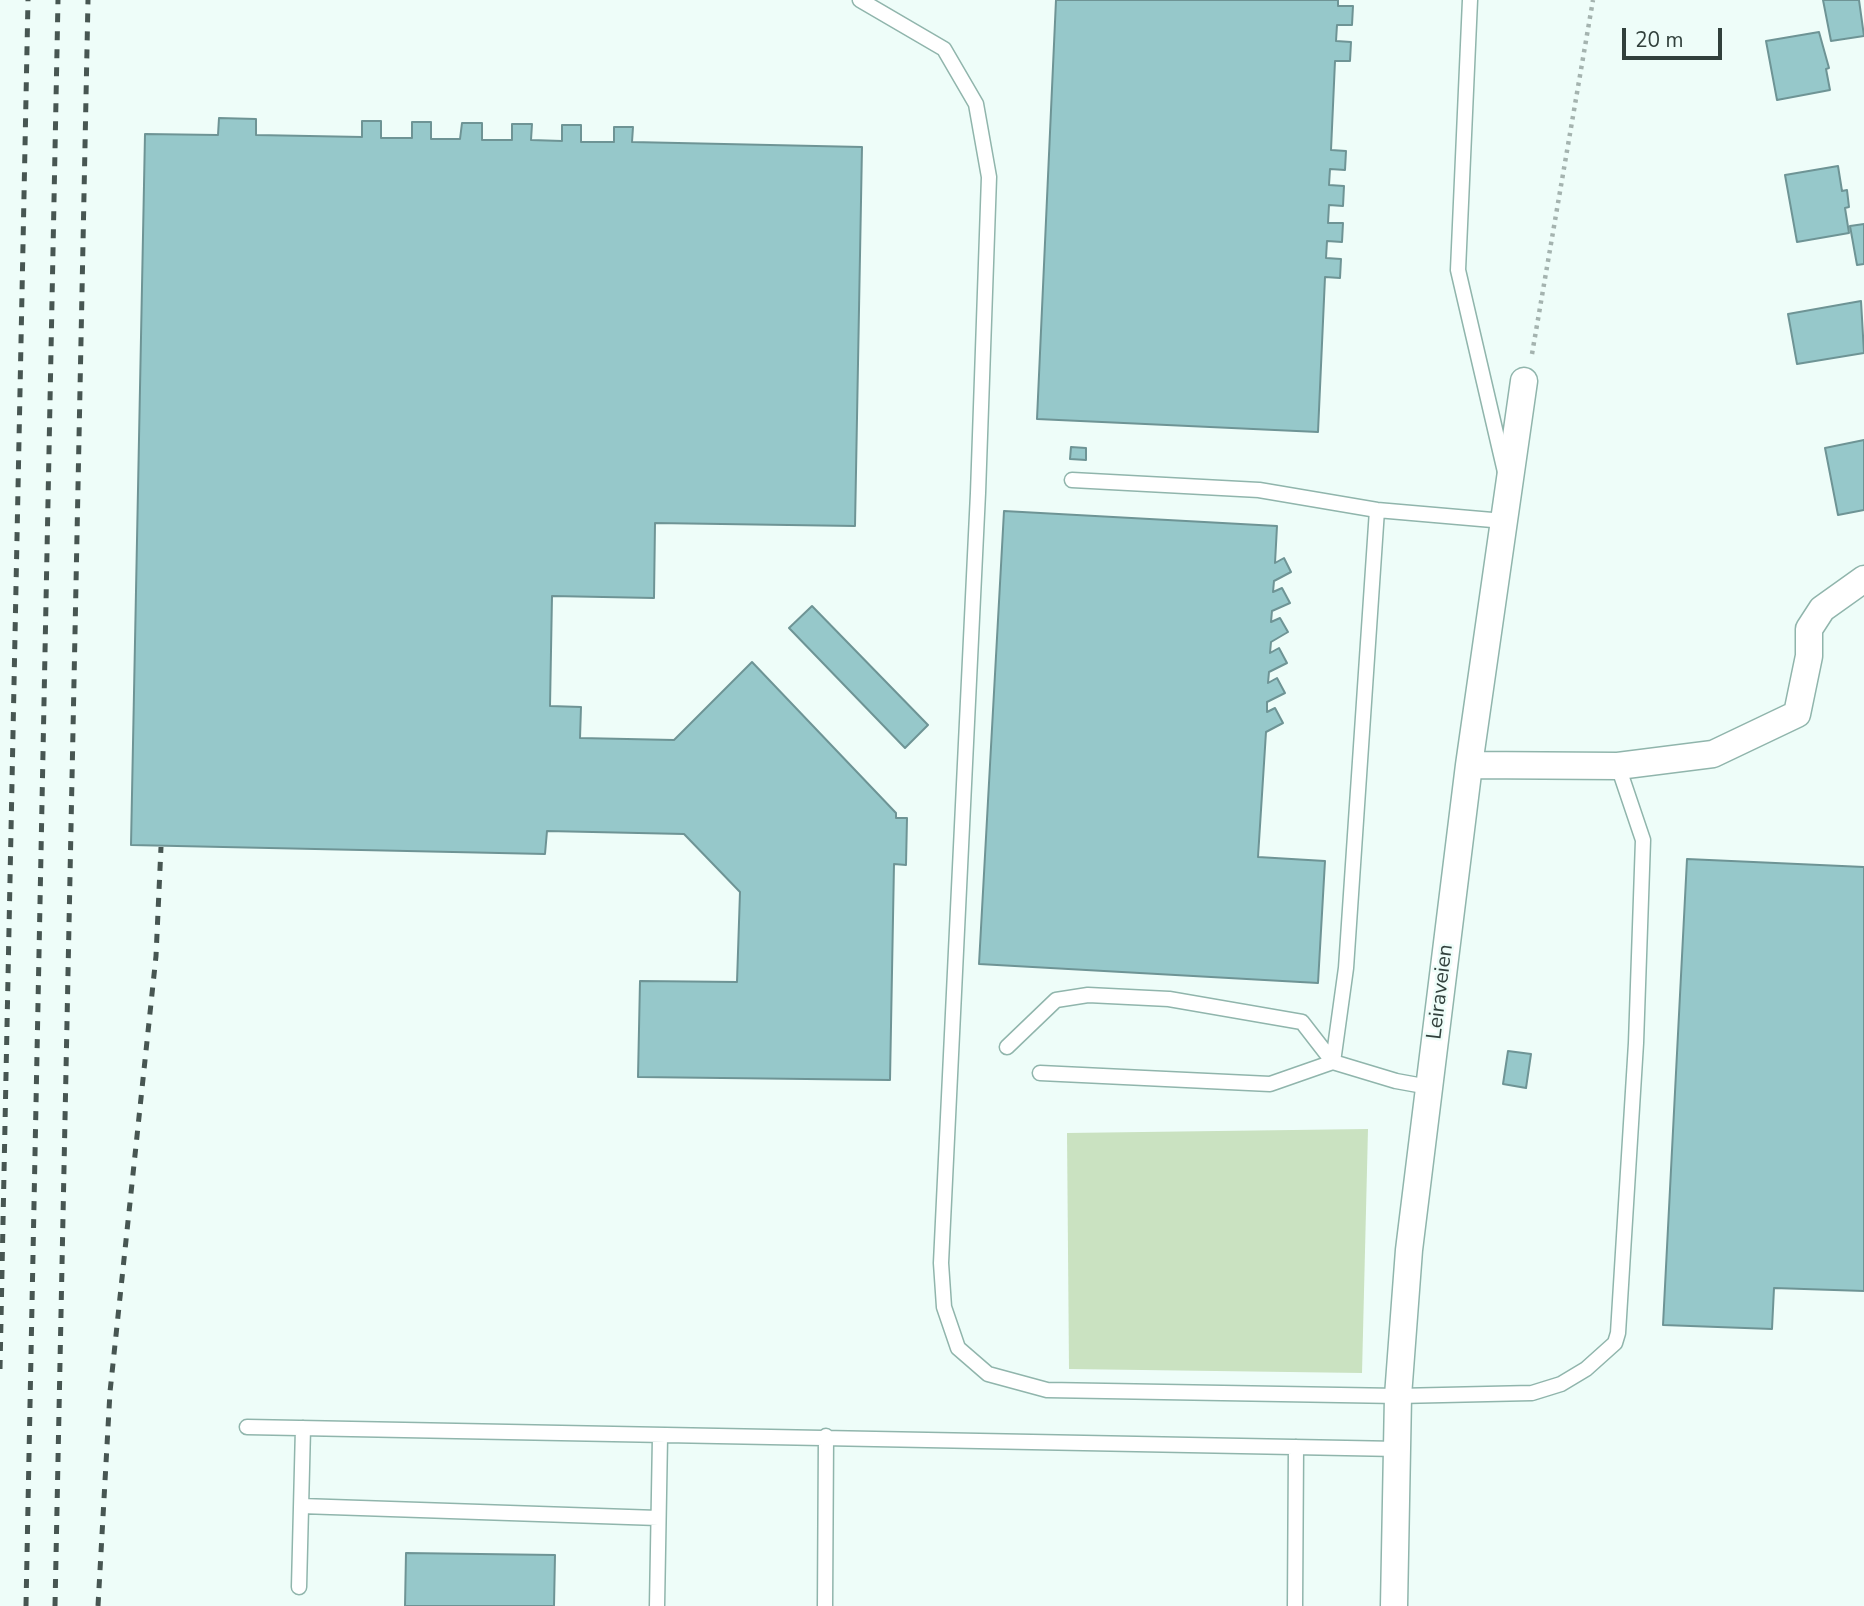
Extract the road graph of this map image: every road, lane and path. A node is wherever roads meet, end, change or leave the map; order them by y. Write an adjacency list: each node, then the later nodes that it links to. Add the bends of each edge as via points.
1 (860, 0): 18 (lane, via 944,49 976,104 989,177 941,1263 944,1307 958,1349 988,1374 1047,1390)
2 (1470, 0): 6 (lane, via 1458,270)
3 (1593, 0): 4 (path, via 1539,320)
4 (1524, 381): 6 (street, Leiraveien)
5 (1072, 480): 7 (lane, via 1259,490)
6 (1508, 488): 8 (street, Leiraveien)
7 (1377, 510): 8 (lane); 15 (lane, via 1346,968)
8 (1504, 521): 12 (street, Leiraveien)
9 (1864, 579): 11 (street)
10 (1864, 601): 11 (street)
11 (1822, 609): 13 (street, via 1810,629 1797,714 1713,754)
12 (1469, 765): 13 (street); 17 (street, Leiraveien)
13 (1618, 766): 18 (lane, via 1643,840 1629,1174 1615,1343 1586,1369 1561,1384 1532,1393)
14 (1007, 1047): 15 (lane, via 1056,1000 1088,995 1169,999 1302,1022)
15 (1333, 1062): 16 (lane, via 1270,1084); 17 (lane)
16 (1040, 1073)
17 (1429, 1087): 18 (street, Leiraveien, via 1409,1250)
18 (1398, 1396): 24 (street, Leiraveien)
19 (247, 1427): 20 (lane)
20 (303, 1428): 22 (lane); 25 (lane)
21 (826, 1436): 22 (lane); 23 (lane); 29 (lane)
22 (660, 1437): 26 (lane)
23 (1296, 1447): 24 (lane); 30 (lane)
24 (1398, 1449): 31 (street, Leiraveien)
25 (301, 1506): 26 (lane); 27 (lane)
26 (659, 1518): 28 (lane)
27 (299, 1587)
28 (657, 1606)
29 (825, 1606)
30 (1295, 1606)
31 (1394, 1606)

